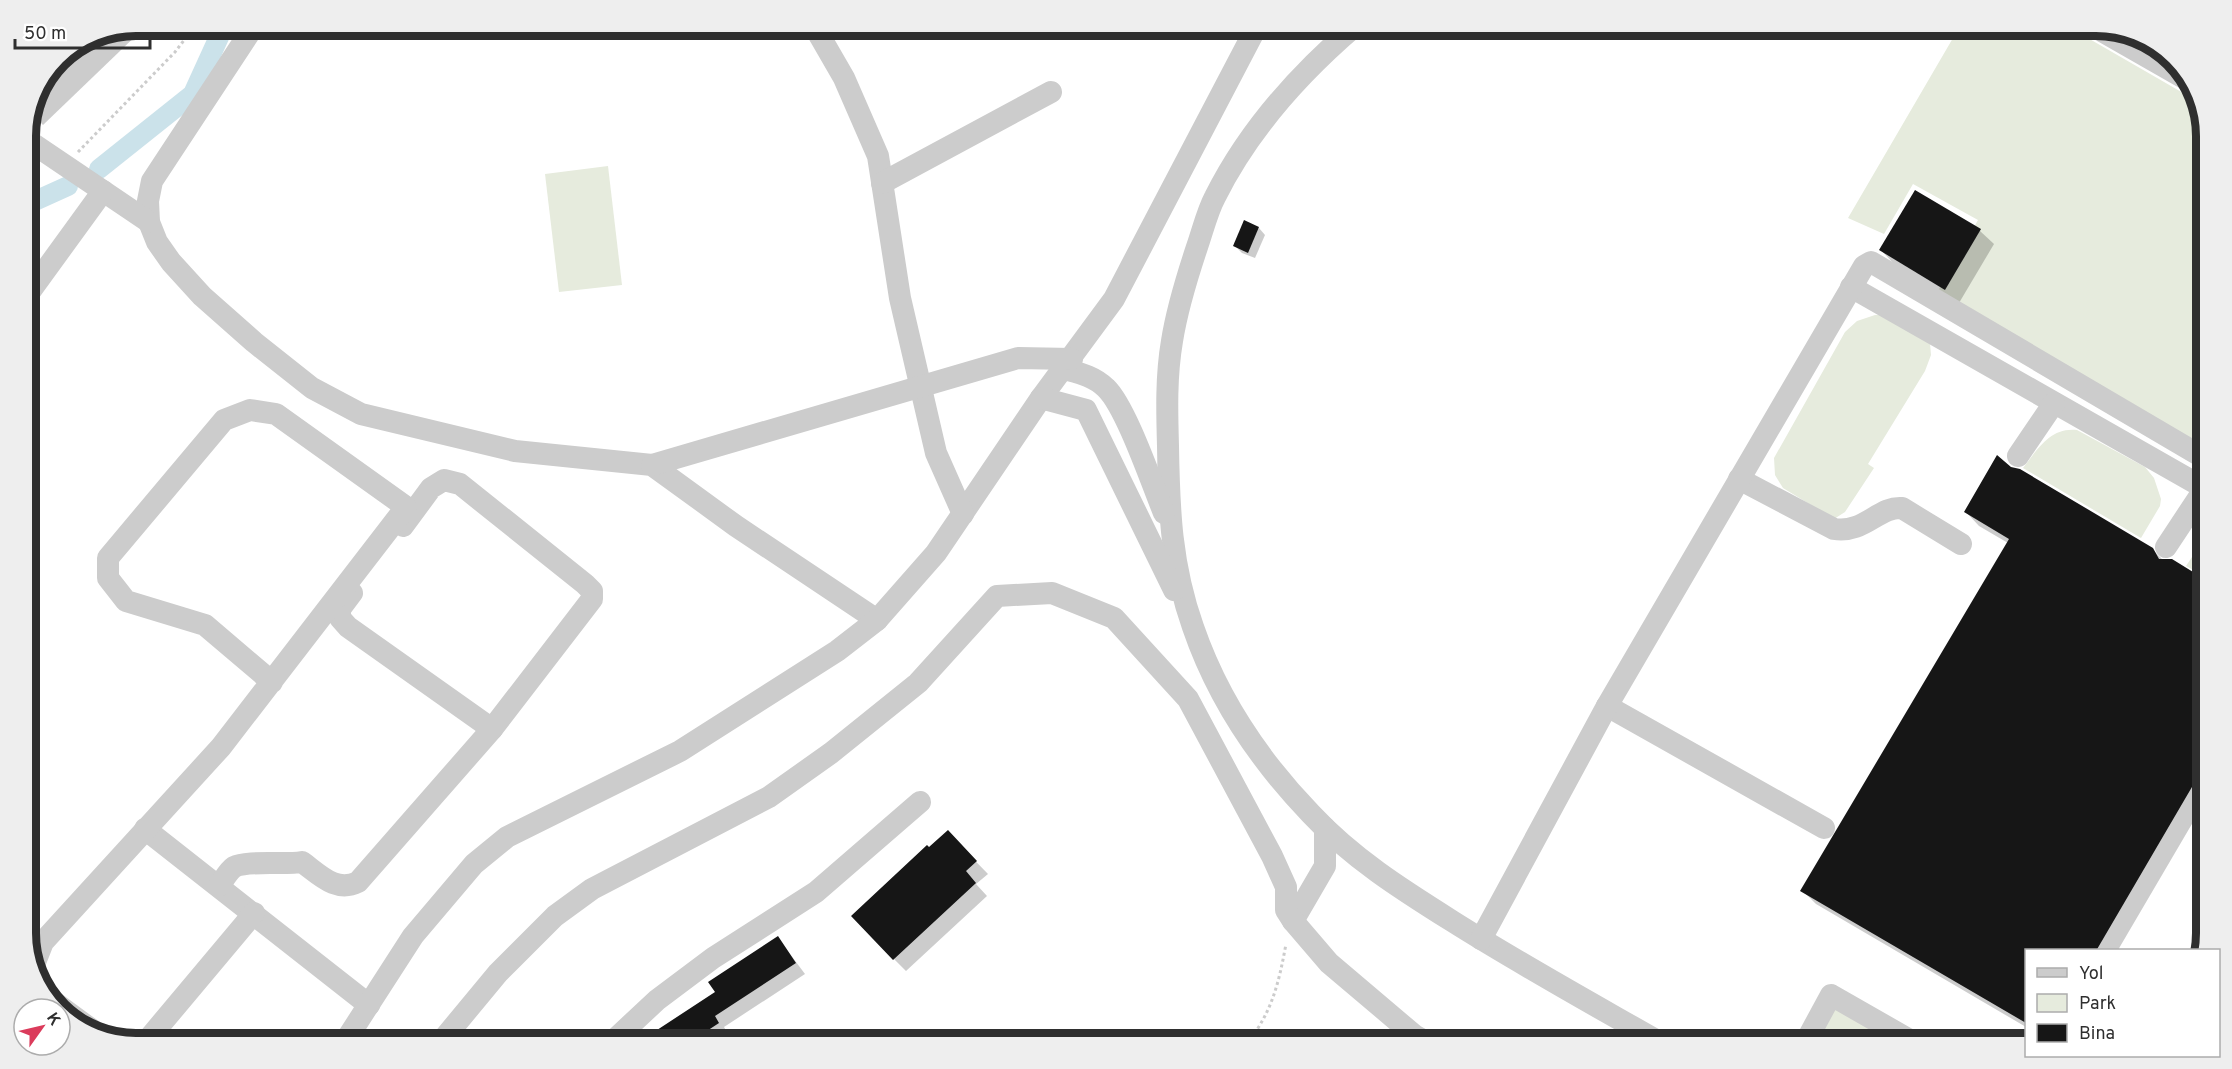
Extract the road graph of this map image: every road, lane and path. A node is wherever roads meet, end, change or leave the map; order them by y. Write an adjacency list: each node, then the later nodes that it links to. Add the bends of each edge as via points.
1 (187, 36): 10 (path)
2 (247, 36): 13 (street, via 152,181)
3 (820, 36): 11 (street, via 844,78 878,156)
4 (1251, 36): 16 (street, via 1139,256)
5 (1344, 36): 27 (street, via 1306,72 1256,132 1214,199 1172,340 1167,383)
6 (2112, 38): 7 (street)
7 (2172, 71)
8 (1051, 92): 11 (street)
9 (36, 150): 10 (street)
10 (65, 166): 12 (street)
11 (882, 183): 17 (street, via 900,298)
12 (103, 191): 13 (street); 14 (street)
13 (149, 222): 22 (street, via 171,262 202,296 312,388 362,414 515,451)
14 (36, 283)
15 (1851, 287): 19 (street); 20 (street, via 1871,262); 23 (street)
16 (1068, 364): 17 (street, via 1018,358); 18 (street); 27 (street, via 1107,388 1125,419)
17 (921, 388): 22 (street); 26 (street, via 936,453)
18 (1041, 398): 26 (street); 31 (street, via 1086,410)
19 (2054, 403): 21 (street); 24 (street)
20 (2196, 453)
21 (2018, 456)
22 (652, 465): 30 (street)
23 (1739, 479): 28 (street, via 1834,529 1860,527 1902,508); 33 (street)
24 (2196, 482)
25 (2196, 503): 29 (street)
26 (963, 514): 30 (street, via 936,554)
27 (1169, 525): 31 (street)
28 (1961, 544)
29 (2166, 547)
30 (876, 620): 44 (street, via 837,651 680,751 507,837 474,864 413,936)
31 (1193, 627): 37 (street, via 1214,677 1243,729 1277,776)
32 (272, 682): 32 (street, via 406,507 276,414 250,410 224,420 108,558 108,578 126,601 205,625); 36 (street, via 221,747)
33 (1607, 706): 38 (street); 42 (street)
34 (492, 729): 34 (street, via 592,599 592,591 460,484 444,480 431,488 340,609 340,618); 39 (street, via 358,882 335,886 302,862 256,863 234,867)
35 (920, 802): 48 (street, via 816,891 713,958 657,1000)
36 (145, 828): 39 (street); 43 (street, via 43,942)
37 (1325, 828): 41 (street, via 1325,866); 42 (street, via 1388,881)
38 (1824, 828)
39 (219, 886): 40 (street)
40 (254, 913): 44 (street); 45 (street)
41 (1293, 921): 47 (street, via 1286,910 1286,887 1272,856 1188,699 1122,626 1114,618 1052,593 997,596 918,683 831,753 769,797 592,889 555,916 498,973); 49 (path, via 1279,983); 50 (street, via 1329,963)
42 (1481, 939): 51 (street)
43 (38, 954)
44 (369, 1005): 46 (street)
45 (154, 1033)
46 (352, 1033)
47 (449, 1033)
48 (622, 1033)
49 (1256, 1033)
50 (1412, 1033)
51 (1642, 1033)
52 (1811, 1033): 53 (street, via 1831,995)
53 (1895, 1033)

